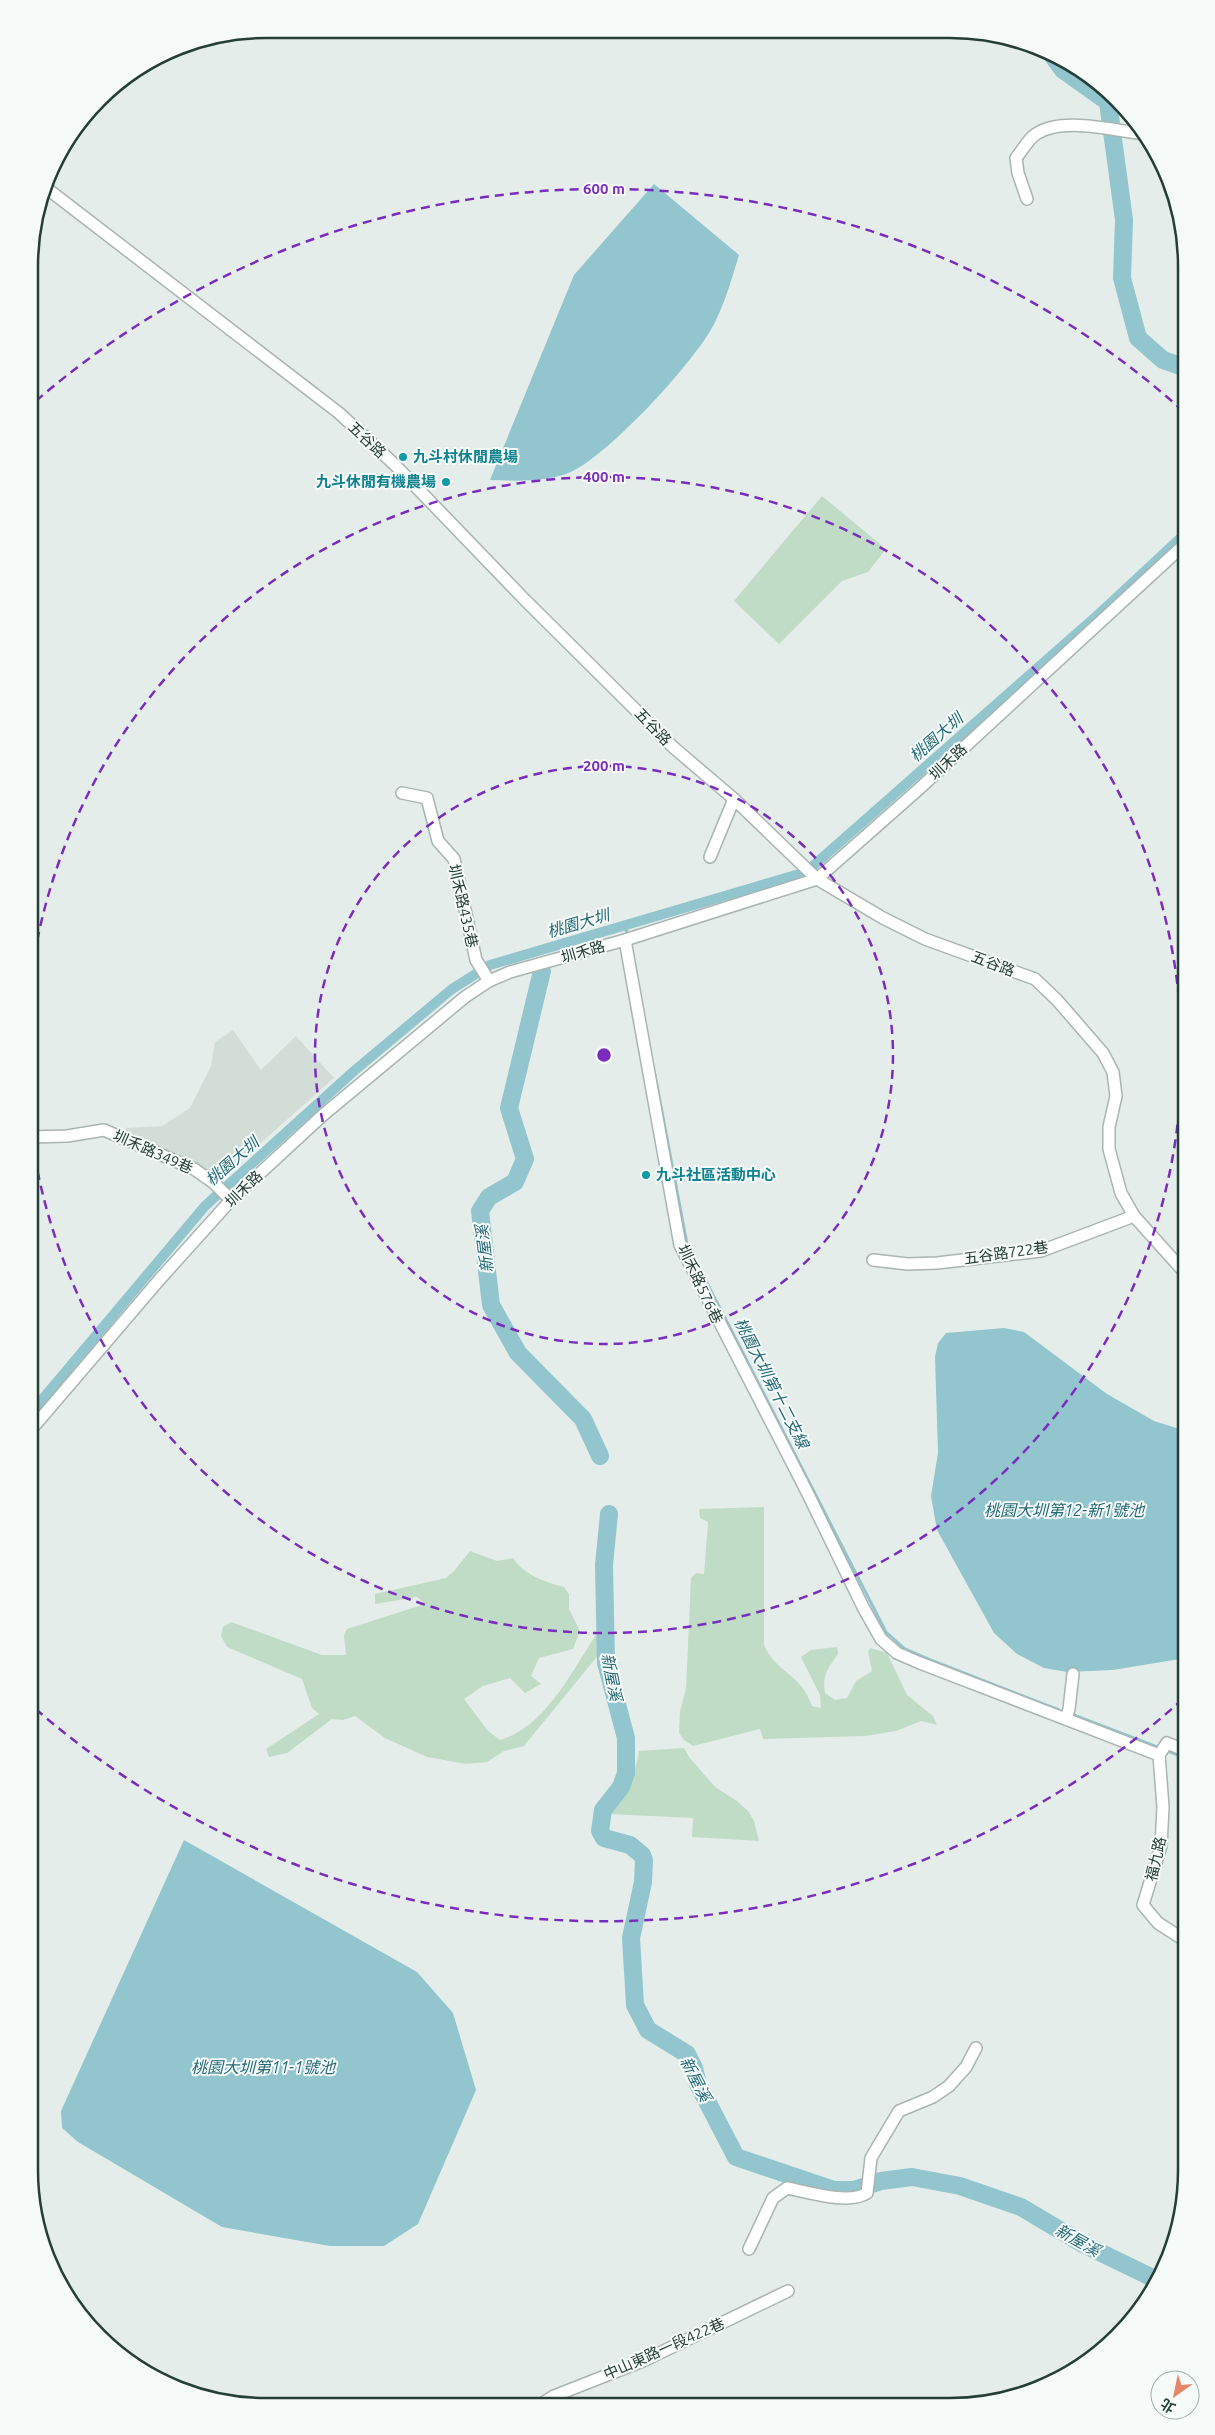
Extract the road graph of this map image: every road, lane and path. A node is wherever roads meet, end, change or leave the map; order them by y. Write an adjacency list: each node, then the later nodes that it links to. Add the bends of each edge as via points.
1 (1134, 133): 3 (street, via 1069,124 1054,125 1035,135 1016,158)
2 (50, 191): 6 (street, 五谷路, via 339,413 394,464 673,747)
3 (1027, 199)
4 (1178, 550): 8 (street, 圳禾路, via 920,788)
5 (402, 792): 10 (street, 圳禾路435巷, via 427,798 438,841 454,859 478,965)
6 (734, 799): 7 (street); 8 (street, 五谷路)
7 (710, 857)
8 (813, 875): 9 (street, 圳禾路); 13 (street, 五谷路, via 883,918 925,939 1035,979 1057,1000 1103,1053 1113,1072 1116,1096 1109,1126 1109,1149 1121,1193)
9 (625, 940): 10 (street, 圳禾路); 18 (street, 圳禾路576巷, via 680,1245 881,1639 897,1653)
10 (487, 979): 12 (street, 圳禾路, via 323,1114)
11 (38, 1137): 12 (street, 圳禾路349巷, via 104,1130 194,1169)
12 (229, 1198): 16 (street, 圳禾路)
13 (1134, 1216): 14 (street, 五谷路722巷, via 1041,1251 937,1263); 15 (street, 五谷路)
14 (873, 1260)
15 (1178, 1265)
16 (38, 1422)
17 (1073, 1674): 18 (street)
18 (1066, 1719): 20 (street, 圳禾路576巷)
19 (1178, 1748): 20 (street, via 1167,1743)
20 (1159, 1755): 21 (street, 福九路, via 1163,1807 1161,1846 1143,1906 1158,1923)
21 (1178, 1936)
22 (976, 2048): 23 (street, via 966,2067 949,2086 932,2097 898,2110 871,2158 867,2193 862,2197 831,2197 787,2188 773,2198)
23 (749, 2249)
24 (788, 2291): 25 (street, 中山東路一段422巷, via 643,2361)
25 (551, 2398)

